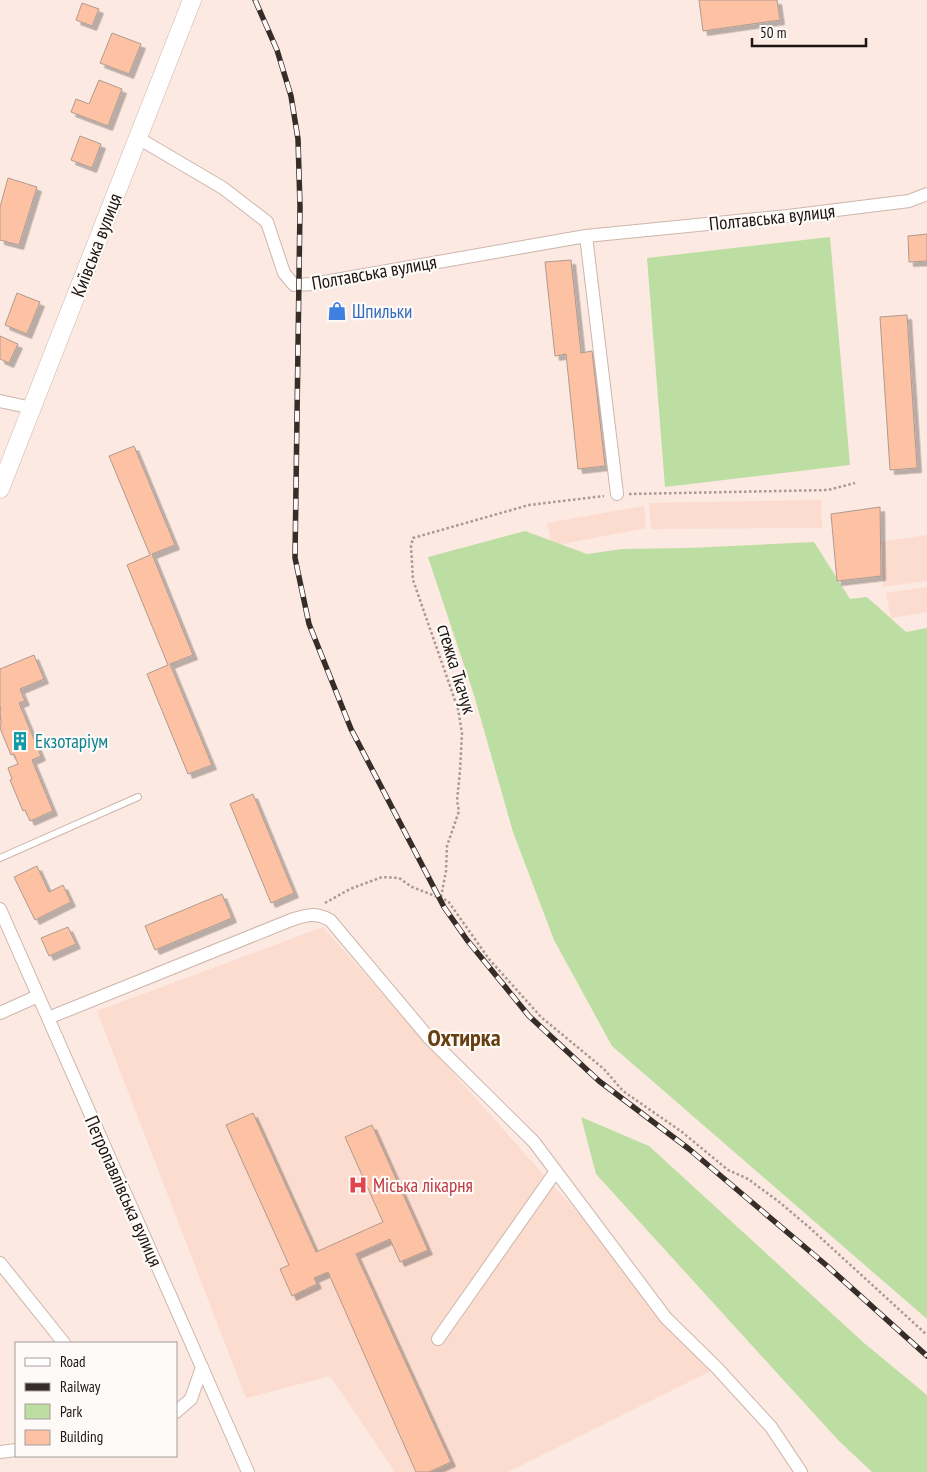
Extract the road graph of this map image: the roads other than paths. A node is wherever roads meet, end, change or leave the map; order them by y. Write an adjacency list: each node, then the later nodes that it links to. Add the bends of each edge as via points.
1 (192, 0): 2 (main road, Київська вулиця)
2 (138, 138): 4 (street, Полтавська вулиця, via 224,188 267,222 284,273 294,285); 6 (main road, Київська вулиця)
3 (927, 194): 4 (street, Полтавська вулиця, via 909,201 788,216)
4 (586, 236): 8 (street)
5 (0, 401): 6 (street)
6 (32, 408): 7 (main road, Київська вулиця)
7 (0, 489)
8 (617, 494)
9 (138, 797): 10 (lane)
10 (0, 858)
11 (0, 909): 12 (street, Петропавлівська вулиця)
12 (38, 996): 13 (street); 14 (street, Петропавлівська вулиця)
13 (0, 1013)
14 (48, 1018): 15 (street, via 290,920 308,914 321,915 330,920 429,1038 534,1142); 19 (street, Петропавлівська вулиця)
15 (556, 1171): 17 (street); 24 (street, via 666,1318 772,1427)
16 (0, 1263): 18 (street)
17 (438, 1339)
18 (63, 1342)
19 (202, 1367): 20 (street, via 191,1399); 23 (street, Петропавлівська вулиця)
20 (178, 1410)
21 (15, 1450): 22 (street)
22 (0, 1452)
23 (248, 1472)
24 (801, 1472)

